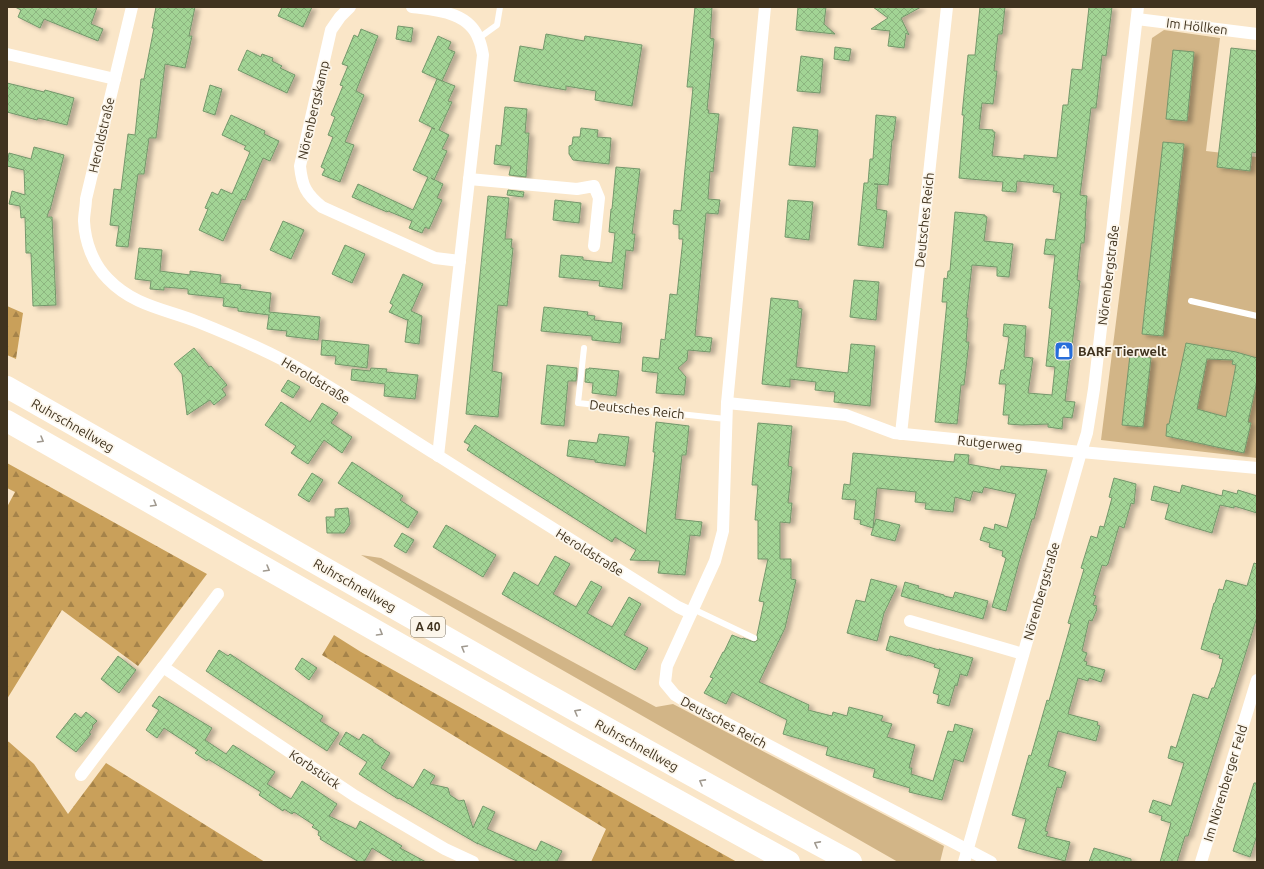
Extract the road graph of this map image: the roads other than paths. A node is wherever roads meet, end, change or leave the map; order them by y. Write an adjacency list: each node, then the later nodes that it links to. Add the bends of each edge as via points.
1 (132, 7): 11 (street, Heroldstraße)
2 (350, 7): 14 (street, Nörenbergskamp, via 331,30 300,166 306,190 322,207 435,258)
3 (412, 7): 9 (street, via 448,12 472,27)
4 (500, 7): 9 (lane, via 497,24)
5 (765, 7): 19 (street, Deutsches Reich)
6 (947, 7): 22 (street, Deutsches Reich)
7 (1138, 13): 8 (street, Im Höllken); 23 (street, Nörenbergstraße, via 1094,389 1087,433)
8 (1257, 34)
9 (479, 38): 12 (street, via 483,55)
10 (7, 54): 11 (street, Heroldstraße)
11 (115, 79): 24 (street, Heroldstraße, via 86,199 84,221 86,239 92,256 107,279 145,305 197,321 289,363)
12 (469, 179): 13 (street, via 576,189 594,186 599,198); 14 (street)
13 (594, 246)
14 (460, 261): 24 (street)
15 (1191, 301): 16 (lane)
16 (1257, 316)
17 (584, 348): 20 (lane, Deutsches Reich, via 578,403)
18 (7, 387): 38 (highway, Ruhrschnellweg / A 40, one-way to 18, via 568,707)
19 (727, 403): 20 (street, Deutsches Reich); 22 (street, Rutgerweg, via 846,415)
20 (726, 419): 27 (street, Deutsches Reich, via 722,532 715,560)
21 (7, 421): 37 (highway, A 40, one-way to 37, via 577,745)
22 (901, 434): 23 (street, Rutgerweg)
23 (1081, 452): 25 (street, Rutgerweg); 30 (street, Nörenbergstraße)
24 (438, 456): 27 (street, Heroldstraße, via 678,607)
25 (1257, 468)
26 (218, 594): 31 (street)
27 (692, 611): 29 (lane); 34 (street, Deutsches Reich, via 667,666 665,683 675,695)
28 (910, 621): 30 (street, Nörenbergstraße)
29 (754, 638)
30 (1023, 654): 34 (street, Nörenbergstraße)
31 (163, 667): 33 (street); 36 (street, Korbstück, via 355,796 445,849)
32 (1257, 680): 35 (street, Im Nörenberger Feld)
33 (81, 775)
34 (968, 850): 39 (street, Nörenbergstraße); 40 (street)
35 (1204, 861)
36 (473, 862)
37 (789, 862)
38 (851, 862)
39 (964, 862)
40 (991, 862)

